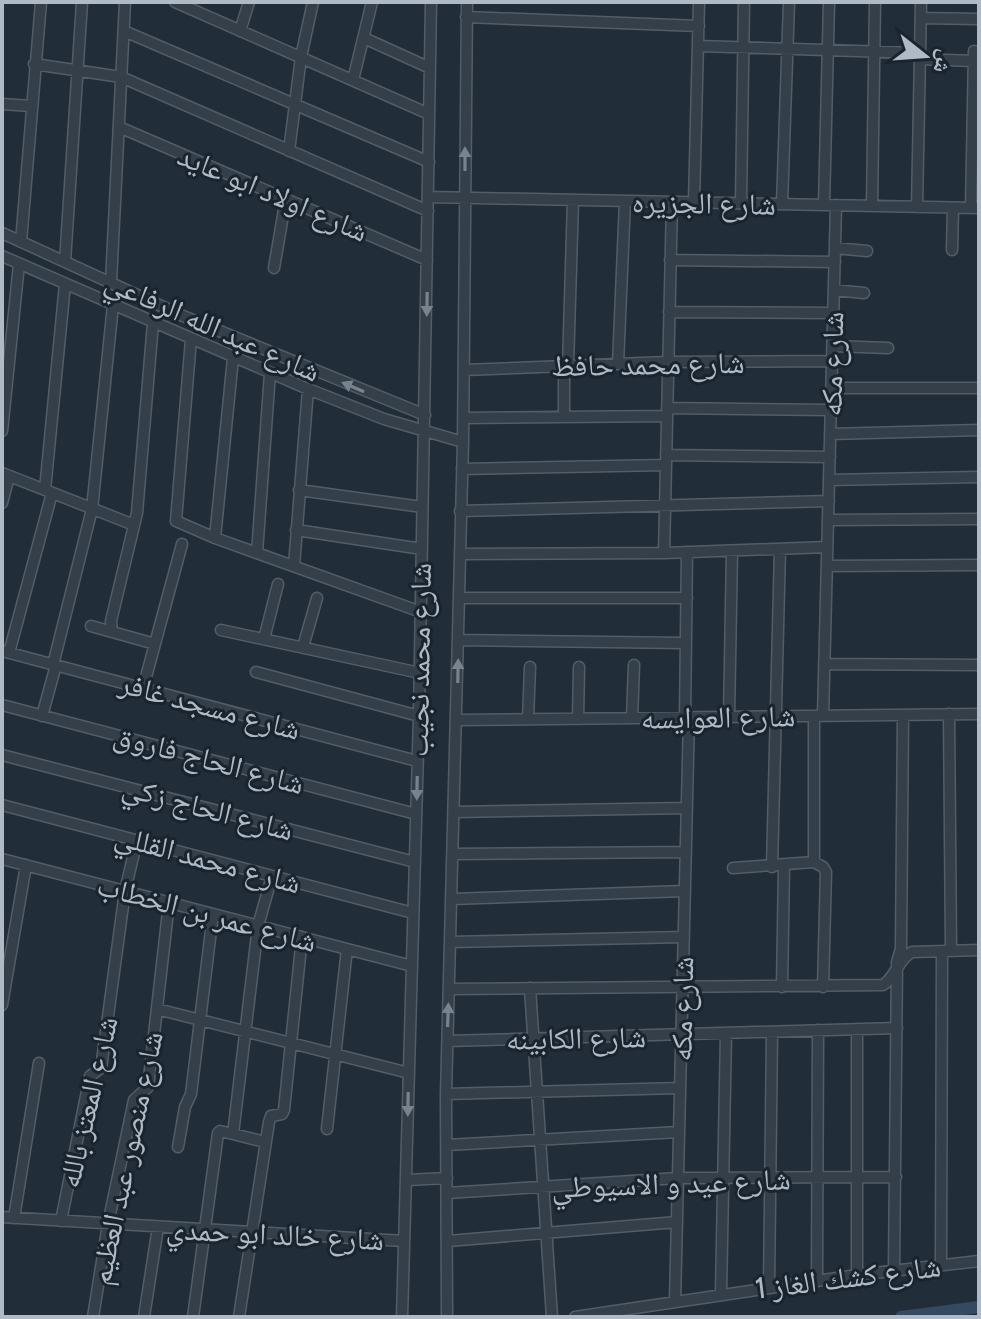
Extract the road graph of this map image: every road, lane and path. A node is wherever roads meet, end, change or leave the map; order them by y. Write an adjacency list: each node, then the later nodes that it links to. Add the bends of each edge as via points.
1 (41, 2): 30 (street)
2 (82, 2): 32 (street)
3 (125, 2): 20 (street)
4 (175, 2): 21 (street)
5 (249, 2): 21 (street)
6 (313, 2): 29 (street)
7 (372, 2): 22 (street)
8 (431, 2): 31 (street, شارع محمد نجيب)
9 (467, 2): 16 (street, شارع محمد نجيب)
10 (699, 2): 19 (street)
11 (744, 2): 24 (street)
12 (789, 2): 25 (street)
13 (829, 2): 26 (street)
14 (875, 2): 27 (street)
15 (921, 2): 17 (street)
16 (466, 17): 19 (street); 44 (street, شارع محمد نجيب, one-way to 16)
17 (921, 18): 18 (street); 28 (street)
18 (979, 19)
19 (699, 26): 23 (street)
20 (124, 31): 33 (street); 36 (street)
21 (240, 31): 29 (street)
22 (364, 38): 31 (street); 34 (street)
23 (698, 46): 24 (street); 48 (street)
24 (743, 48): 25 (street); 49 (street)
25 (788, 49): 26 (street); 50 (street)
26 (827, 50): 27 (street); 51 (street)
27 (875, 52): 28 (street); 53 (street)
28 (920, 56): 54 (street); 56 (street, via 974,56)
29 (301, 57): 34 (street); 36 (street)
30 (34, 64): 32 (street); 37 (street)
31 (430, 68): 38 (street, شارع محمد نجيب)
32 (77, 70): 33 (street); 66 (street)
33 (121, 77): 39 (street); 40 (street)
34 (353, 80): 38 (street)
35 (2, 104): 37 (street)
36 (294, 104): 40 (street); 41 (street)
37 (31, 106): 59 (street)
38 (429, 114): 41 (street, شارع محمد نجيب)
39 (119, 127): 43 (street, شارع اولاد ابو عايد); 70 (street)
40 (289, 151): 57 (street)
41 (429, 162): 42 (street, شارع محمد نجيب)
42 (428, 197): 44 (street, شارع الجزيره); 57 (street, شارع محمد نجيب)
43 (286, 198): 64 (street, شارع اولاد ابو عايد); 69 (street)
44 (465, 198): 45 (street, شارع الجزيره); 87 (street, شارع محمد نجيب)
45 (573, 200): 46 (street, شارع الجزيره); 85 (street)
46 (625, 201): 47 (street, شارع الجزيره); 84 (street)
47 (672, 202): 48 (street, شارع الجزيره); 65 (street)
48 (694, 202): 49 (street, شارع الجزيره)
49 (741, 203): 50 (street, شارع الجزيره)
50 (782, 204): 51 (street, شارع الجزيره)
51 (824, 205): 52 (street, شارع الجزيره)
52 (836, 205): 53 (street, شارع الجزيره); 60 (street, شارع مكه)
53 (872, 206): 54 (street, شارع الجزيره)
54 (917, 207): 55 (street, شارع الجزيره)
55 (953, 208): 56 (street, شارع الجزيره); 61 (street)
56 (975, 208)
57 (428, 211): 64 (street, شارع محمد نجيب)
58 (2, 233): 59 (street, شارع عبد الله الرفاعي)
59 (21, 242): 66 (street, شارع عبد الله الرفاعي)
60 (835, 248): 62 (street); 67 (street, شارع مكه)
61 (952, 250)
62 (867, 251)
63 (2, 256): 68 (street, شارع عبد الله الرفاعي)
64 (427, 260): 94 (street, شارع محمد نجيب, one-way to 94)
65 (670, 260): 67 (street); 75 (street)
66 (65, 262): 70 (street, شارع عبد الله الرفاعي)
67 (835, 262): 72 (street, شارع مكه)
68 (19, 264): 71 (street, شارع عبد الله الرفاعي); 86 (street)
69 (274, 268)
70 (111, 282): 94 (street, شارع عبد الله الرفاعي, one-way to 70)
71 (65, 284): 74 (street, شارع عبد الله الرفاعي); 109 (street)
72 (834, 290): 73 (street); 76 (street, شارع مكه)
73 (864, 293)
74 (113, 305): 77 (street, شارع عبد الله الرفاعي); 114 (street)
75 (669, 312): 76 (street); 83 (street)
76 (834, 313): 79 (street, شارع مكه)
77 (153, 323): 78 (street, شارع عبد الله الرفاعي); 118 (street)
78 (191, 339): 81 (street, شارع عبد الله الرفاعي); 120 (street, via 176,521)
79 (833, 346): 80 (street); 82 (street, شارع مكه)
80 (888, 348)
81 (233, 358): 88 (street, شارع عبد الله الرفاعي); 120 (street)
82 (832, 361): 83 (street, شارع محمد حافظ); 89 (street, شارع مكه)
83 (668, 362): 84 (street, شارع محمد حافظ); 93 (street)
84 (618, 364): 85 (street, شارع محمد حافظ)
85 (566, 366): 87 (street, شارع محمد حافظ); 95 (street)
86 (5, 367): 98 (street)
87 (464, 370): 96 (street, شارع محمد نجيب)
88 (270, 373): 91 (street, شارع عبد الله الرفاعي); 127 (street)
89 (832, 388): 90 (street); 92 (street, شارع مكه)
90 (979, 388)
91 (308, 389): 99 (street, شارع عبد الله الرفاعي); 108 (street)
92 (831, 410): 93 (street); 100 (street, شارع مكه)
93 (667, 412): 95 (street); 103 (street)
94 (425, 415): 99 (street, شارع محمد نجيب)
95 (564, 417): 96 (street)
96 (463, 418): 101 (street, شارع محمد نجيب)
97 (979, 430): 100 (street)
98 (2, 431)
99 (425, 432): 101 (street, شارع عبد الله الرفاعي); 113 (street, شارع محمد نجيب)
100 (830, 434): 102 (street, شارع مكه)
101 (463, 442): 104 (street, شارع محمد نجيب)
102 (830, 457): 103 (street); 107 (street, شارع مكه)
103 (666, 460): 104 (street); 112 (street)
104 (462, 469): 115 (street, شارع محمد نجيب)
105 (5, 474): 109 (street); 111 (street)
106 (979, 477): 107 (street)
107 (829, 480): 110 (street, شارع مكه)
108 (299, 490): 113 (street); 119 (street)
109 (48, 492): 114 (street); 146 (street)
110 (829, 501): 112 (street); 117 (street, شارع مكه)
111 (2, 503)
112 (665, 506): 115 (street); 128 (street)
113 (422, 507): 123 (street, شارع محمد نجيب)
114 (92, 509): 118 (street); 148 (street)
115 (460, 511): 129 (street, شارع محمد نجيب)
116 (979, 519): 117 (street)
117 (828, 520): 122 (street, شارع مكه)
118 (134, 525): 140 (street)
119 (296, 530): 123 (street); 131 (street)
120 (215, 538): 127 (street)
121 (182, 544): 144 (street)
122 (827, 547): 124 (street); 132 (street, شارع مكه)
123 (422, 549): 137 (street, شارع محمد نجيب)
124 (780, 549): 125 (street); 162 (street)
125 (732, 551): 126 (street); 164 (street)
126 (687, 552): 128 (street); 136 (street, شارع مكه)
127 (257, 553): 131 (street)
128 (664, 553): 129 (street)
129 (460, 554): 135 (street, شارع محمد نجيب)
130 (979, 565): 132 (street)
131 (294, 566): 137 (street)
132 (827, 566): 147 (street, شارع مكه)
133 (278, 584): 141 (street)
134 (317, 598): 145 (street)
135 (459, 598): 136 (street); 142 (street, شارع محمد نجيب)
136 (687, 598): 143 (street, شارع مكه)
137 (421, 612): 154 (street, شارع محمد نجيب)
138 (91, 626): 140 (street)
139 (221, 630): 141 (street)
140 (112, 631): 144 (street)
141 (264, 639): 145 (street)
142 (459, 640): 143 (street); 169 (street, شارع محمد نجيب, one-way to 142)
143 (686, 643): 166 (street, شارع مكه)
144 (155, 644): 155 (street)
145 (303, 647): 154 (street)
146 (5, 652): 148 (street, شارع مسجد غافر)
147 (824, 664): 150 (street); 163 (street, شارع مكه)
148 (54, 665): 155 (street, شارع مسجد غافر); 160 (street)
149 (634, 665): 165 (street)
150 (979, 665)
151 (530, 667): 167 (street)
152 (579, 667): 168 (street)
153 (256, 672): 161 (street)
154 (420, 673): 161 (street, شارع محمد نجيب)
155 (143, 688): 171 (street, شارع مسجد غافر)
156 (2, 705): 160 (street, شارع الحاج فاروق)
157 (949, 714): 158 (street, شارع العوايسه); 159 (street, شارع العوايسه); 197 (street)
158 (979, 714)
159 (903, 715): 163 (street, شارع العوايسه); 200 (street)
160 (42, 716): 175 (street, شارع الحاج فاروق)
161 (419, 716): 171 (street, شارع محمد نجيب)
162 (775, 716): 163 (street, شارع العوايسه); 164 (street, شارع العوايسه); 183 (street)
163 (818, 716): 181 (street, شارع مكه)
164 (729, 717): 166 (street, شارع العوايسه)
165 (632, 718): 166 (street, شارع العوايسه); 168 (street, شارع العوايسه)
166 (687, 718): 173 (street, شارع مكه)
167 (528, 719): 168 (street, شارع العوايسه); 169 (street, شارع العوايسه)
168 (578, 719)
169 (457, 720): 174 (street, شارع محمد نجيب)
170 (2, 755): 180 (street, شارع الحاج زكي)
171 (417, 761): 175 (street, شارع محمد نجيب, one-way to 175)
172 (2, 805): 176 (street, شارع محمد القللي)
173 (687, 808): 174 (street); 177 (street, شارع مكه)
174 (454, 812): 178 (street, شارع محمد نجيب)
175 (416, 814): 180 (street, شارع محمد نجيب)
176 (137, 840): 185 (street, شارع محمد القللي); 186 (street, شارع المعتز بالله)
177 (686, 852): 178 (street); 187 (street, شارع مكه)
178 (453, 854): 188 (street, شارع محمد نجيب)
179 (2, 859): 182 (street, شارع عمر بن الخطاب)
180 (415, 862): 190 (street, شارع محمد نجيب)
181 (814, 862): 183 (street); 203 (street, شارع مكه, via 826,872)
182 (26, 865): 186 (street, شارع عمر بن الخطاب); 206 (street)
183 (778, 867): 184 (street); 202 (street)
184 (733, 868)
185 (272, 876): 190 (street, شارع محمد القللي); 192 (street)
186 (125, 891): 189 (street, شارع عمر بن الخطاب); 243 (street, شارع المعتز بالله, via 101,1068 90,1076)
187 (685, 891): 188 (street); 194 (street, شارع مكه)
188 (452, 899): 195 (street, شارع محمد نجيب)
189 (169, 903): 191 (street, شارع عمر بن الخطاب); 207 (street, شارع منصور عبد العظيم)
190 (413, 913): 199 (street, شارع محمد نجيب)
191 (213, 914): 192 (street, شارع عمر بن الخطاب); 208 (street)
192 (258, 926): 193 (street, شارع عمر بن الخطاب); 212 (street)
193 (302, 937): 196 (street, شارع عمر بن الخطاب); 218 (street)
194 (684, 937): 195 (street); 201 (street, شارع مكه)
195 (451, 942): 205 (street, شارع محمد نجيب)
196 (347, 949): 199 (street, شارع عمر بن الخطاب); 219 (street)
197 (947, 950): 198 (street); 200 (street, via 912,952); 253 (street)
198 (979, 950)
199 (412, 966): 221 (street, شارع محمد نجيب)
200 (897, 968): 203 (street, via 883,985); 209 (street)
201 (682, 985): 202 (street); 204 (street); 215 (street, شارع مكه)
202 (782, 987): 203 (street)
203 (823, 987)
204 (530, 988): 205 (street); 216 (street)
205 (449, 989): 217 (street, شارع محمد نجيب, one-way to 205)
206 (2, 1005)
207 (157, 1009): 208 (street); 245 (street, شارع منصور عبد العظيم, via 148,1087 134,1100)
208 (199, 1020): 212 (street); 231 (street, via 191,1094)
209 (897, 1028): 210 (street, شارع الكابينه); 232 (street)
210 (857, 1029): 211 (street, شارع الكابينه); 238 (street)
211 (818, 1030): 213 (street, شارع الكابينه); 237 (street)
212 (244, 1031): 218 (street); 227 (street)
213 (772, 1032): 214 (street, شارع الكابينه); 236 (street)
214 (726, 1033): 215 (street, شارع الكابينه); 235 (street)
215 (681, 1035): 216 (street, شارع الكابينه); 222 (street, شارع مكه)
216 (532, 1039): 217 (street, شارع الكابينه); 223 (street)
217 (448, 1041): 224 (street, شارع محمد نجيب)
218 (291, 1043): 219 (street); 229 (street, via 284,1112 270,1117)
219 (335, 1054): 221 (street); 225 (street)
220 (39, 1063): 242 (street)
221 (409, 1073): 239 (street, شارع محمد نجيب, one-way to 239)
222 (680, 1088): 223 (street); 226 (street, شارع مكه)
223 (536, 1092): 224 (street); 228 (street)
224 (446, 1094): 230 (street, شارع محمد نجيب)
225 (327, 1129)
226 (679, 1132): 228 (street); 234 (street, شارع مكه)
227 (233, 1134): 229 (street); 247 (street, via 218,1133)
228 (539, 1140): 230 (street); 240 (street)
229 (265, 1142): 248 (street)
230 (447, 1145): 233 (street, شارع محمد نجيب)
231 (178, 1147)
232 (896, 1177): 238 (street, شارع عيد و الاسيوطي); 254 (street)
233 (447, 1178): 239 (street); 241 (street, شارع محمد نجيب)
234 (678, 1178): 235 (street, شارع عيد و الاسيوطي); 240 (street, شارع عيد و الاسيوطي); 244 (street, شارع مكه)
235 (723, 1178): 236 (street, شارع عيد و الاسيوطي); 258 (street)
236 (770, 1179): 237 (street, شارع عيد و الاسيوطي); 257 (street)
237 (816, 1179): 238 (street, شارع عيد و الاسيوطي); 256 (street)
238 (858, 1179): 255 (street)
239 (407, 1180): 250 (street, شارع محمد نجيب)
240 (543, 1186): 241 (street, شارع عيد و الاسيوطي); 249 (street)
241 (447, 1193): 251 (street, شارع محمد نجيب)
242 (8, 1218): 243 (street, شارع خالد ابو حمدي)
243 (61, 1221): 245 (street, شارع خالد ابو حمدي)
244 (677, 1222): 249 (street); 259 (street, شارع مكه)
245 (108, 1224): 246 (street, شارع خالد ابو حمدي); 260 (street, شارع منصور عبد العظيم)
246 (158, 1227): 247 (street, شارع خالد ابو حمدي); 261 (street)
247 (207, 1230): 248 (street, شارع خالد ابو حمدي); 262 (street)
248 (252, 1232): 250 (street, شارع خالد ابو حمدي); 263 (street)
249 (546, 1233): 251 (street); 266 (street)
250 (404, 1241): 264 (street, شارع محمد نجيب)
251 (448, 1241): 265 (street, شارع محمد نجيب)
252 (979, 1261): 253 (street, شارع كشك الغاز 1)
253 (941, 1265): 254 (street, شارع كشك الغاز 1)
254 (894, 1270): 255 (street, شارع كشك الغاز 1)
255 (857, 1275): 256 (street, شارع كشك الغاز 1)
256 (817, 1281): 257 (street, شارع كشك الغاز 1)
257 (769, 1287): 258 (street, شارع كشك الغاز 1)
258 (721, 1294): 259 (street, شارع كشك الغاز 1)
259 (675, 1301): 267 (street, شارع كشك الغاز 1)
260 (93, 1317)
261 (144, 1317)
262 (193, 1317)
263 (239, 1317)
264 (402, 1317)
265 (447, 1317)
266 (552, 1317)
267 (575, 1317)

